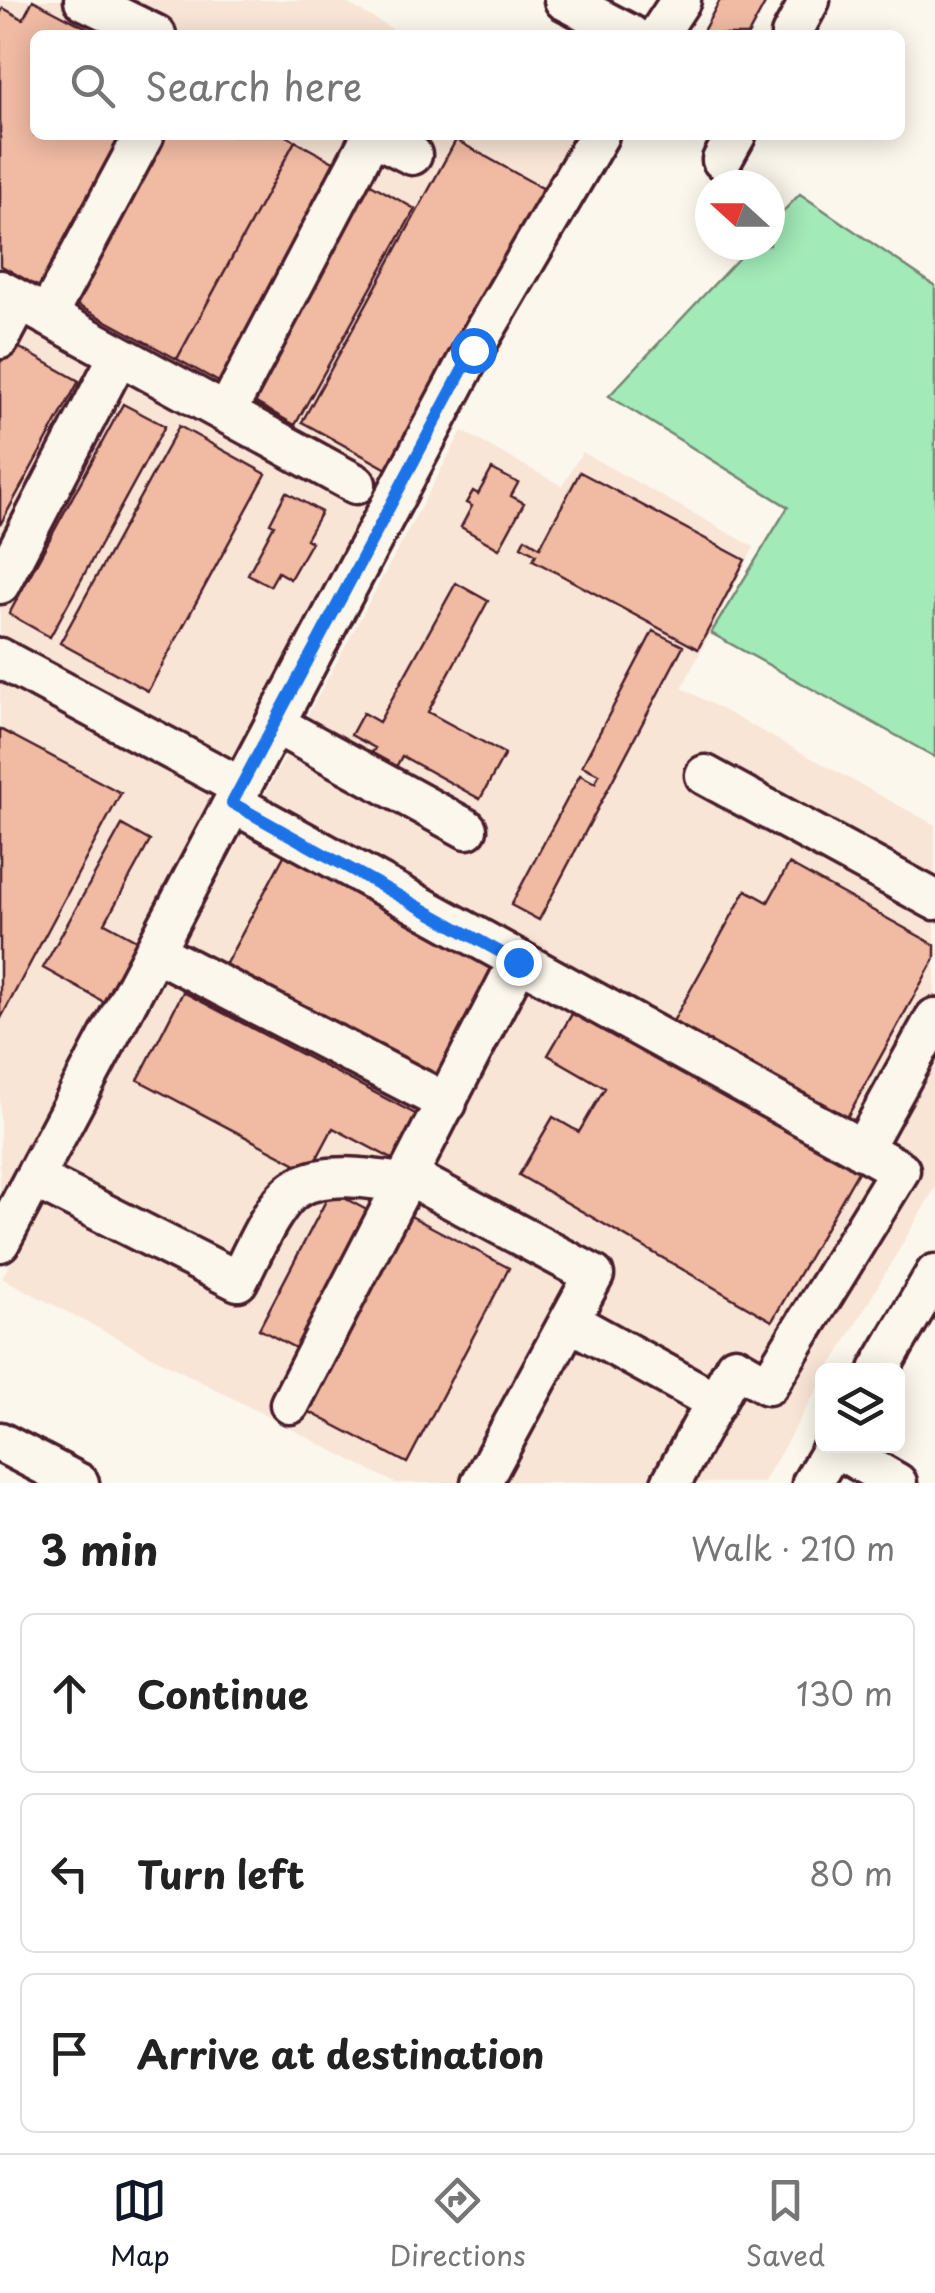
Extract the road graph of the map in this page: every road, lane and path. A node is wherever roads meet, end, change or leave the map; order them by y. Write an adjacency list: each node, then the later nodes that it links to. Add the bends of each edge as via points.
1 (84, 0): 5 (street)
2 (564, 0): 6 (street)
3 (682, 0): 7 (street)
4 (810, 0): 8 (street)
5 (146, 30)
6 (621, 30)
7 (661, 30)
8 (793, 30)
9 (140, 140): 14 (street)
10 (369, 140): 17 (street)
11 (382, 140): 13 (street)
12 (596, 140): 21 (street, via 473,350)
13 (412, 155)
14 (22, 302): 15 (street); 16 (street)
15 (0, 339)
16 (120, 355): 17 (street); 19 (street)
17 (226, 413): 18 (street)
18 (356, 484)
19 (0, 584)
20 (0, 658): 23 (street)
21 (275, 724): 23 (street); 24 (street)
22 (704, 775): 25 (street)
23 (237, 795): 26 (street); 27 (street)
24 (468, 829)
25 (935, 900)
26 (154, 951): 29 (street); 31 (street)
27 (518, 962): 29 (street); 30 (street)
28 (935, 1018): 30 (street)
29 (447, 1103): 32 (street)
30 (862, 1150): 37 (street, via 900,1170 768,1385 736,1366)
31 (34, 1178): 32 (street, via 238,1282 282,1202 297,1188 327,1179); 33 (street)
32 (408, 1180): 35 (street, via 594,1275); 38 (street)
33 (0, 1242)
34 (935, 1274): 36 (street)
35 (569, 1322): 37 (street); 43 (street)
36 (882, 1363)
37 (716, 1402): 44 (street)
38 (290, 1404)
39 (0, 1442): 42 (street)
40 (830, 1453): 45 (street)
41 (846, 1453): 46 (street)
42 (78, 1483)
43 (481, 1483)
44 (672, 1483)
45 (812, 1483)
46 (897, 1483)

